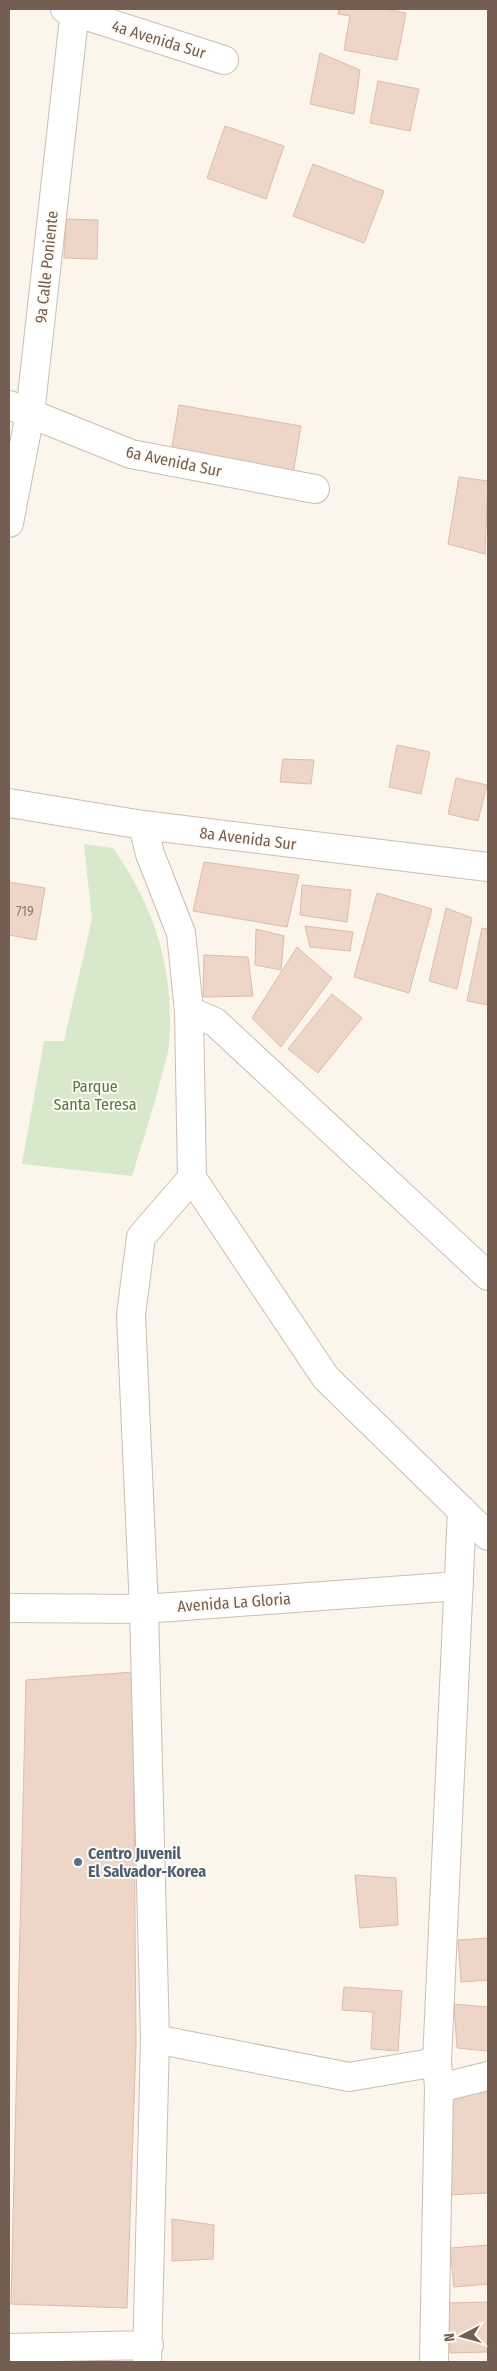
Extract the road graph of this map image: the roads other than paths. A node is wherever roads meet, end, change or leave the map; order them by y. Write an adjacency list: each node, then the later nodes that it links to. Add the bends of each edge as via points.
1 (71, 10): 2 (street, 4a Avenida Sur); 3 (street, 9a Calle Poniente)
2 (224, 60)
3 (19, 410): 4 (street, 6a Avenida Sur, via 131,454); 5 (street, 9a Calle Poniente)
4 (315, 489)
5 (9, 523)
6 (9, 803): 7 (street, 8a Avenida Sur)
7 (143, 825): 8 (street, 8a Avenida Sur); 9 (street, via 150,854 181,933)
8 (488, 867)
9 (189, 1011): 10 (street); 11 (street, via 215,1022)
10 (192, 1178): 12 (street, via 326,1378); 16 (street, via 141,1237 131,1315)
11 (485, 1264)
12 (462, 1510): 13 (street); 14 (street)
13 (488, 1536)
14 (459, 1586): 16 (street, Avenida La Gloria); 18 (street)
15 (9, 1608): 16 (street, Avenida La Gloria)
16 (144, 1609): 17 (street)
17 (155, 2039): 18 (street, via 349,2077); 21 (street)
18 (438, 2075): 19 (street); 22 (street)
19 (488, 2076)
20 (9, 2348): 21 (street)
21 (148, 2353)
22 (434, 2362)

